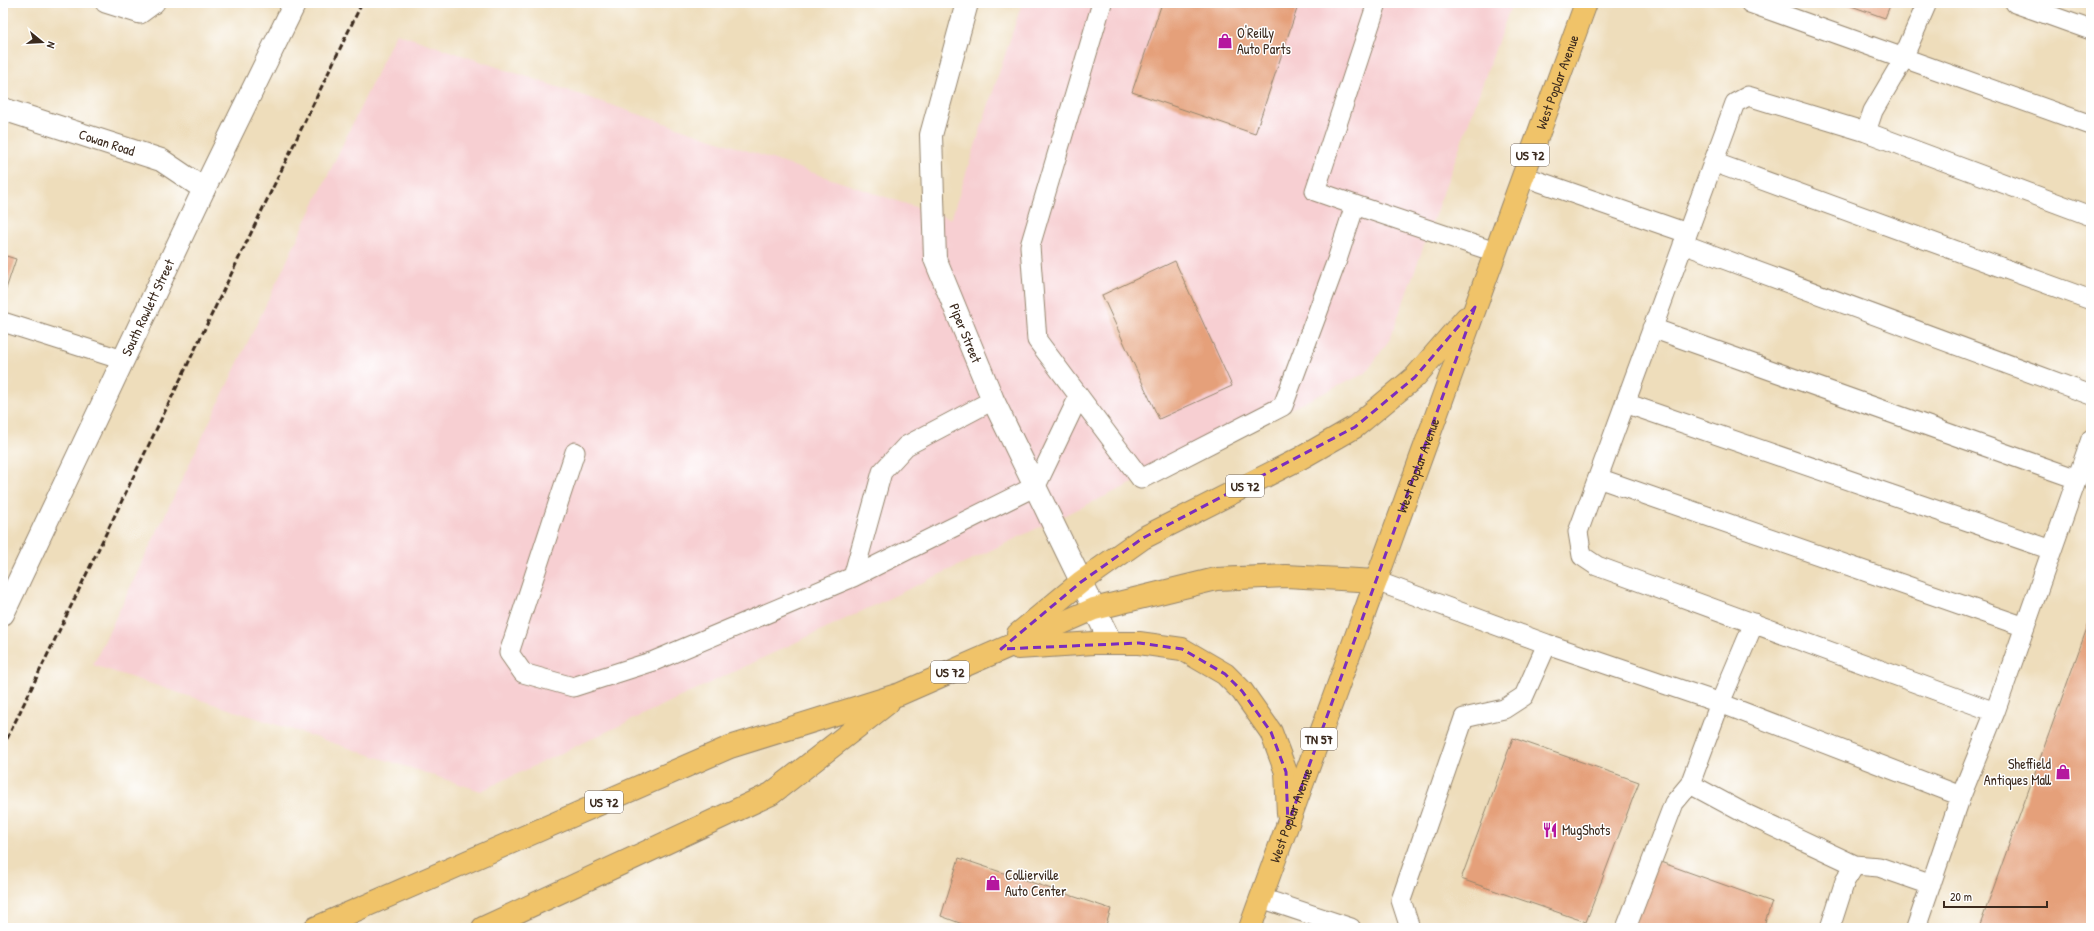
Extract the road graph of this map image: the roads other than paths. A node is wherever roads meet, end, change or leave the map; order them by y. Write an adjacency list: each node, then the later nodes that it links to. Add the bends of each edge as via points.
1 (105, 3): 2 (lane, via 140,14)
2 (155, 3)
3 (295, 3): 18 (street, South Rowlett Street)
4 (967, 3): 30 (street, Piper Street, via 931,135 935,259)
5 (1102, 3): 29 (lane, via 1030,246 1037,340)
6 (1377, 3): 19 (lane, via 1315,190)
7 (1750, 3): 12 (lane)
8 (1927, 3): 12 (lane)
9 (2015, 3): 11 (lane)
10 (1583, 4): 17 (main road, West Poplar Avenue / US 72)
11 (2091, 30)
12 (1904, 57): 14 (lane); 15 (lane, via 1873,111)
13 (3, 109): 18 (street, Cowan Road, via 161,160)
14 (2091, 126)
15 (1866, 132): 16 (lane, via 1748,96 1734,103); 20 (lane)
16 (1713, 162): 21 (lane); 23 (lane)
17 (1523, 176): 21 (lane); 22 (main road, West Poplar Avenue / US 72)
18 (204, 190): 27 (street, South Rowlett Street)
19 (1355, 205): 22 (lane); 29 (lane, via 1283,406 1142,479)
20 (2091, 216)
21 (1685, 239): 26 (lane); 28 (lane)
22 (1495, 252): 24 (main road, West Poplar Avenue / US 72)
23 (2091, 300)
24 (1475, 307): 39 (main road, West Poplar Avenue / US 72); 40 (main road, US 72, via 1415,377 1355,428 1143,538)
25 (3, 322): 27 (lane)
26 (1652, 328): 31 (lane); 35 (lane)
27 (123, 360): 42 (street, South Rowlett Street)
28 (2091, 395)
29 (1079, 396): 36 (lane)
30 (993, 400): 36 (street, Piper Street); 38 (lane, via 906,446 882,472)
31 (1625, 403): 34 (lane); 37 (lane)
32 (2091, 439): 35 (lane)
33 (575, 452): 38 (lane, via 509,653 523,673 573,687 654,661)
34 (1598, 478): 43 (lane, via 1578,532 1582,556 1597,566); 44 (lane)
35 (2077, 479): 37 (lane)
36 (1036, 486): 38 (lane); 40 (street, Piper Street)
37 (2052, 550): 44 (lane)
38 (853, 577)
39 (1376, 581): 41 (main road, US 72, via 1286,576 1216,579); 46 (lane); 53 (main road, West Poplar Avenue / TN 57)
40 (1081, 582): 41 (street, Piper Street); 47 (main road, US 72)
41 (1094, 609): 45 (street, Piper Street); 47 (main road, US 72)
42 (3, 614)
43 (1754, 623): 49 (lane); 50 (lane)
44 (2025, 627): 50 (lane)
45 (1111, 643): 47 (main road); 53 (main road, via 1140,643 1182,649 1225,674 1242,691 1271,732 1286,772)
46 (1547, 644): 49 (lane); 61 (lane, via 1524,696 1504,709 1464,718 1401,900)
47 (1001, 650): 48 (main road, US 72)
48 (900, 694): 57 (main road, US 72, via 730,747); 58 (main road, US 72, via 770,794)
49 (1720, 703): 51 (lane); 52 (lane)
50 (1995, 712): 52 (lane)
51 (1690, 784): 54 (lane, via 1744,813); 62 (lane, via 1674,804)
52 (1962, 796): 55 (lane)
53 (1288, 824): 56 (main road, West Poplar Avenue / TN 57)
54 (1855, 865): 55 (lane, via 1879,866); 63 (lane, via 1845,881)
55 (1931, 885): 64 (lane)
56 (1261, 898): 59 (main road, West Poplar Avenue / TN 57); 60 (lane)
57 (315, 928)
58 (483, 928)
59 (1250, 928)
60 (1351, 928)
61 (1410, 928)
62 (1626, 928)
63 (1830, 928)
64 (1916, 928)

